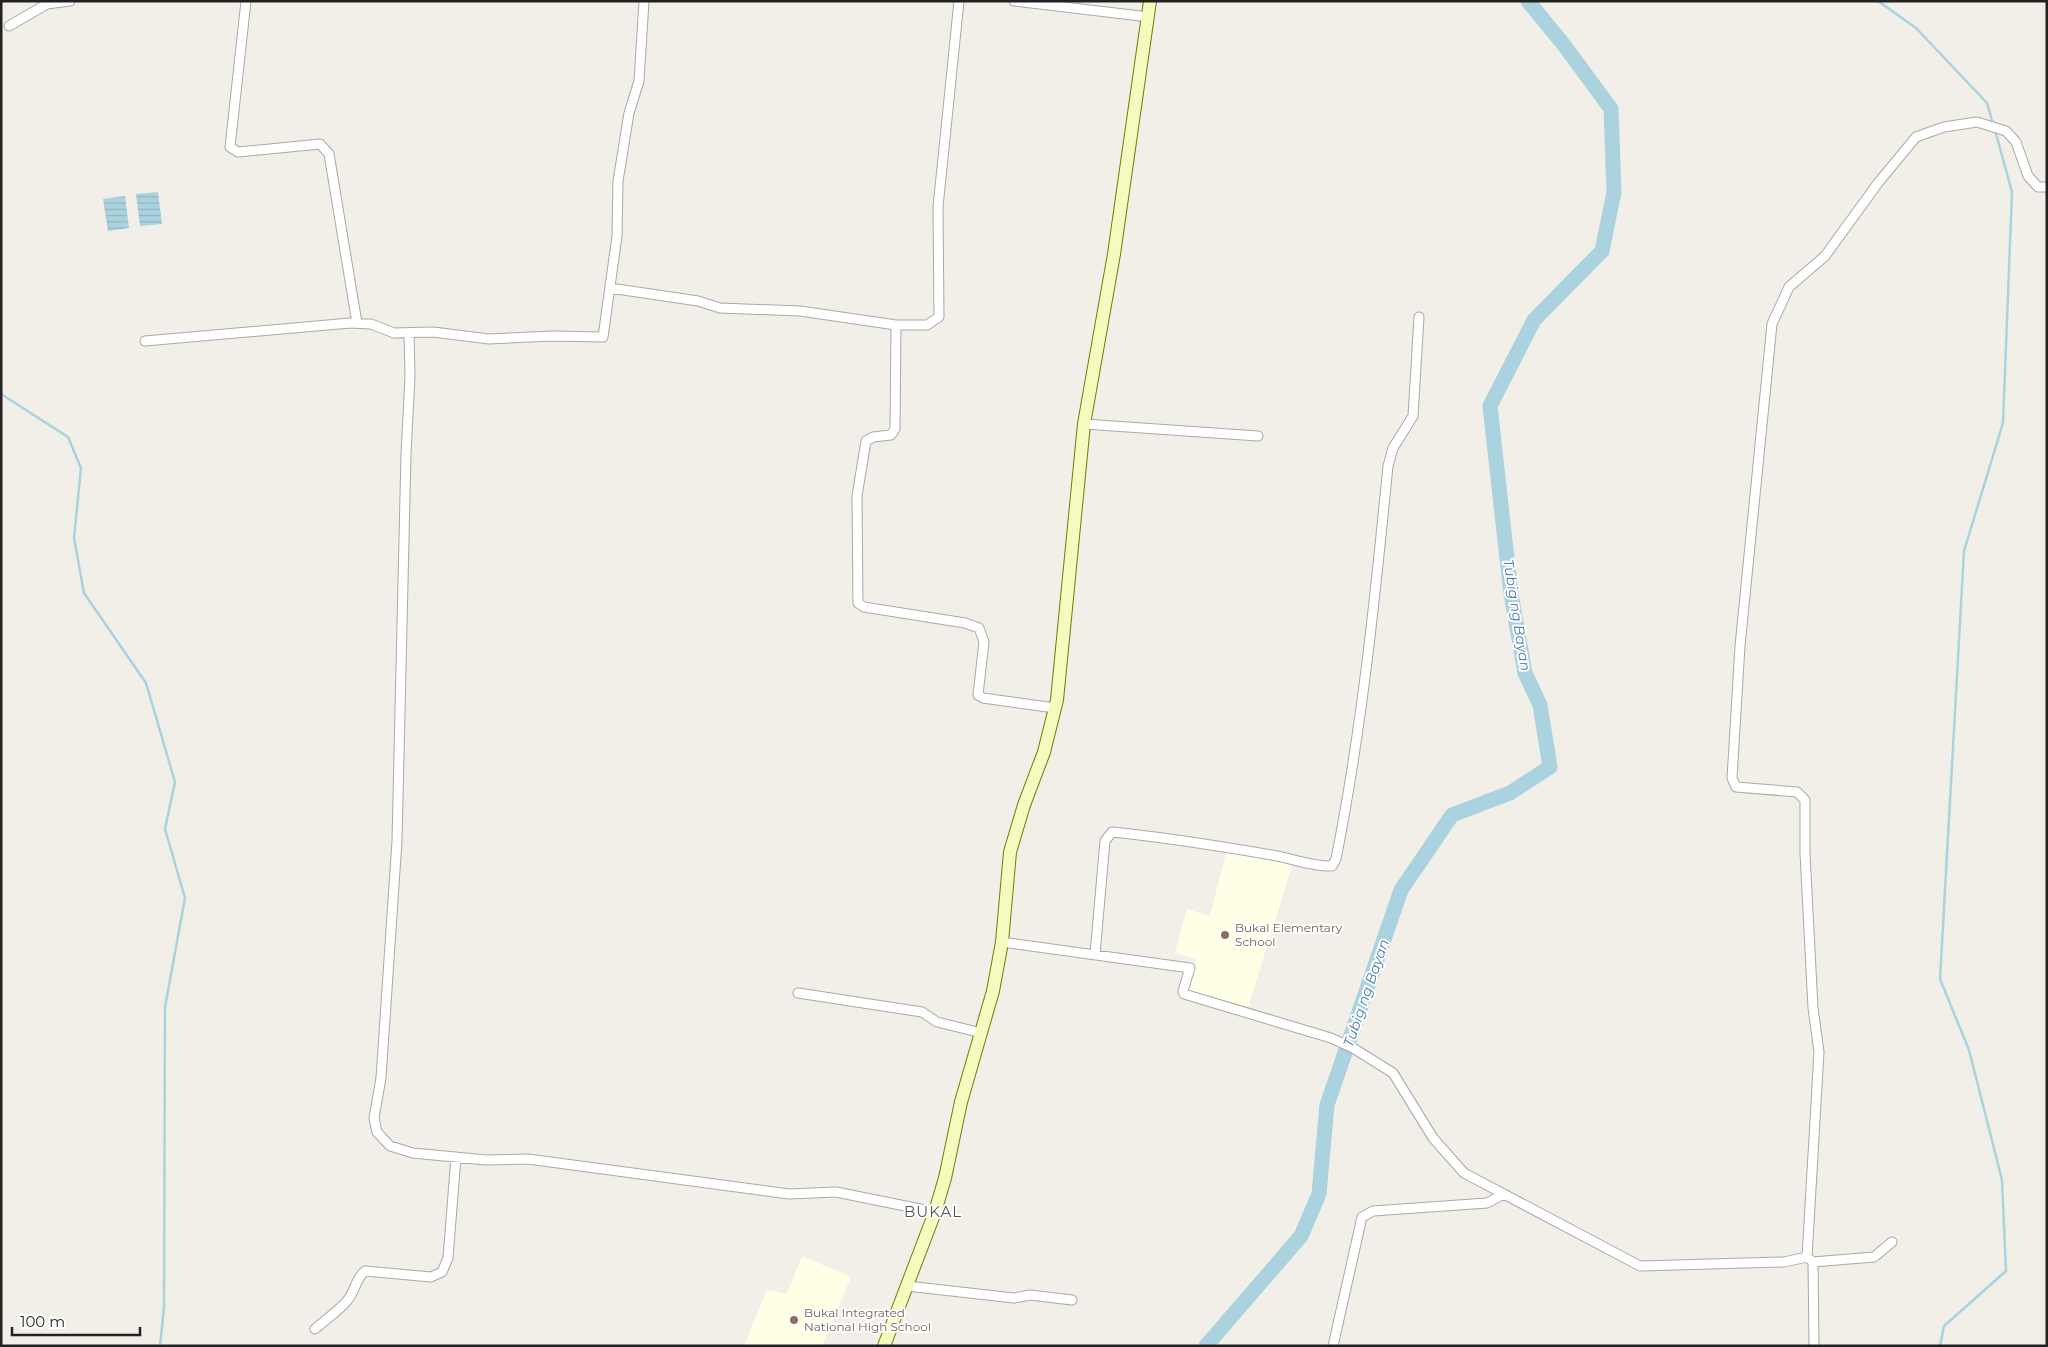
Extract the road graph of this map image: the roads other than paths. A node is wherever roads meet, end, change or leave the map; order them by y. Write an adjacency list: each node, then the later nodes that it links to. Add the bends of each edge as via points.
1 (70, 1): 8 (street, via 47,4)
2 (246, 1): 12 (street, via 230,147 238,152 320,144 329,154)
3 (644, 1): 10 (street, via 639,82 629,113 618,181 617,236)
4 (959, 1): 13 (street, via 938,207 939,317 926,325)
5 (1014, 1): 7 (street)
6 (1150, 1): 7 (main road)
7 (1149, 17): 16 (main road, via 1114,254)
8 (9, 26)
9 (2047, 188): 27 (street, via 2038,187 2028,176 2016,142 2006,131 1977,122 1944,127 1916,137 1824,256 1789,287 1772,324 1740,646 1732,778 1736,787 1797,792 1806,800 1813,1008 1819,1052)
10 (610, 288): 13 (street, via 698,301 720,308 800,311); 14 (street, via 603,337 489,339 433,332)
11 (1419, 317): 20 (street, via 1413,416 1393,448 1388,466 1371,643 1351,783 1336,859 1332,866 1324,866 1212,845 1112,832 1105,841)
12 (357, 323): 14 (street, via 371,324 394,333); 15 (street)
13 (896, 325): 18 (street, via 895,429 890,436 866,441 857,496 858,603 864,608 965,623 979,628 984,642 978,695)
14 (410, 333): 23 (street, via 397,841 381,1078 374,1118 377,1132 390,1146 413,1153)
15 (145, 341)
16 (1084, 424): 17 (street); 18 (main road)
17 (1258, 436)
18 (1055, 708): 19 (main road, via 1044,752 1010,852)
19 (1002, 942): 20 (street); 22 (main road)
20 (1095, 954): 24 (street, via 1190,968 1184,994 1330,1038 1353,1048 1392,1074 1434,1138 1464,1173)
21 (798, 993): 22 (street, via 922,1012 937,1022)
22 (982, 1033): 25 (main road, via 961,1102)
23 (456, 1157): 25 (street, via 528,1159 789,1194 836,1192); 30 (street, via 448,1258 442,1272 431,1277 365,1271 347,1302)
24 (1504, 1194): 27 (street, via 1640,1266); 32 (street, via 1487,1203 1373,1210 1362,1217)
25 (935, 1212): 28 (main road)
26 (1892, 1242): 27 (street, via 1874,1257)
27 (1810, 1260): 33 (street)
28 (907, 1286): 29 (street, via 1014,1298 1030,1295); 31 (main road)
29 (1072, 1300)
30 (315, 1329)
31 (884, 1346)
32 (1332, 1346)
33 (1814, 1346)

